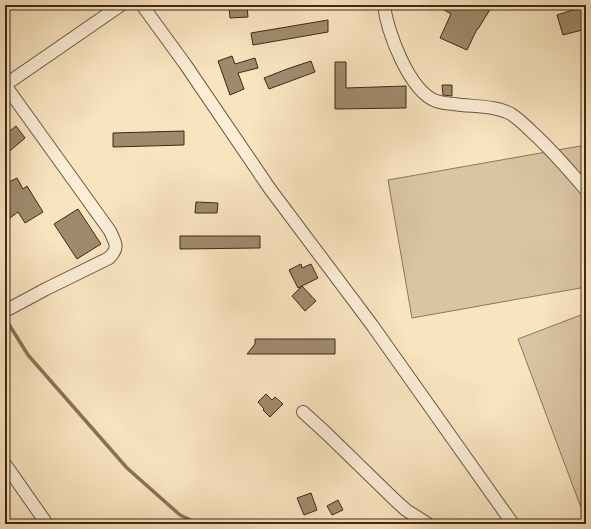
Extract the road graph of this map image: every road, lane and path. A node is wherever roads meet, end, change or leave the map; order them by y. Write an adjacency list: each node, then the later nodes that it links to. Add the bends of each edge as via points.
1 (121, 5): 4 (street)
2 (142, 5): 11 (street, via 270,189 376,331)
3 (384, 5): 5 (street, via 394,42 408,73 424,94 436,101 493,108 510,114 520,120 551,150)
4 (5, 85): 6 (street, via 110,231 116,246 115,252 109,258)
5 (586, 190)
6 (5, 310)
7 (303, 412): 10 (street, via 406,510)
8 (5, 464): 9 (street)
9 (47, 524)
10 (428, 524)
11 (513, 524)

